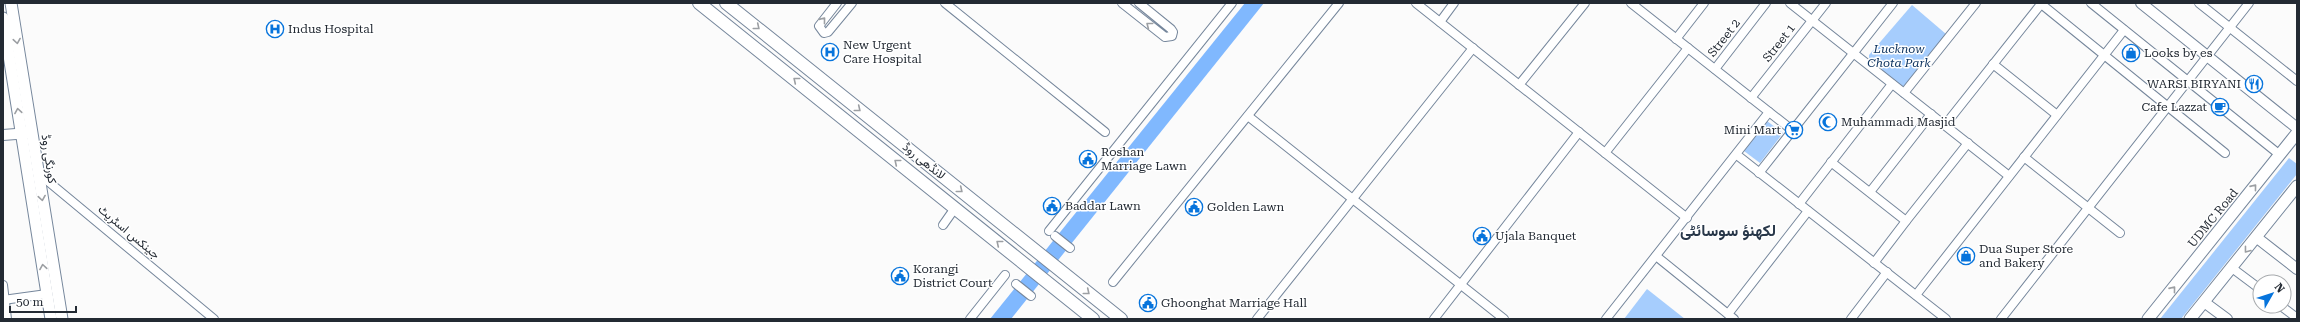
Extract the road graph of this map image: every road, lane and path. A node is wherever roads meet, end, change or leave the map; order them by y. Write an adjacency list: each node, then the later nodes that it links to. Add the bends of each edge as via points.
1 (11, 3): 55 (main road, کورنگی روڈ, one-way to 55)
2 (699, 3): 73 (main road, لانڈھی روڈ, one-way to 2)
3 (726, 3): 105 (main road, لانڈھی روڈ, one-way to 105)
4 (852, 3): 23 (street, one-way to 23, via 828,32 824,33 819,26)
5 (945, 3): 53 (street)
6 (1122, 3): 7 (street, one-way to 6, via 1171,29 1172,36 1165,37)
7 (1139, 3)
8 (1232, 3): 81 (street, via 1052,233)
9 (1339, 3): 48 (street)
10 (1416, 3): 28 (street)
11 (1454, 3): 28 (street)
12 (1585, 3): 42 (street)
13 (1704, 3): 31 (street)
14 (1766, 3): 38 (street, Street 2)
15 (1790, 3): 27 (street)
16 (1826, 3): 27 (street, Street 1)
17 (1893, 3): 34 (street)
18 (1976, 3): 43 (street)
19 (2091, 3): 30 (street)
20 (2142, 3): 36 (street)
21 (2199, 3): 29 (street)
22 (2249, 3): 29 (street)
23 (834, 4)
24 (2040, 4): 35 (street); 37 (street)
25 (1636, 5): 31 (street)
26 (3, 18): 55 (main road, کورنگی روڈ, one-way to 26)
27 (1812, 21): 34 (street); 44 (street, Street 1)
28 (1440, 22): 32 (street)
29 (2230, 28): 36 (street); 40 (street)
30 (2124, 30): 35 (street); 39 (street)
31 (1676, 38): 33 (street)
32 (1473, 48): 42 (street); 71 (street)
33 (1688, 48): 38 (street); 59 (street)
34 (1853, 53): 41 (street); 52 (street)
35 (2105, 55): 45 (street); 49 (street)
36 (2207, 56): 39 (street); 51 (street)
37 (1993, 64): 49 (street); 50 (street)
38 (1715, 69): 44 (street)
39 (2188, 81): 45 (street); 62 (street)
40 (2297, 81)
41 (1892, 84): 43 (street); 64 (street)
42 (1519, 85): 54 (street)
43 (1904, 93): 47 (street)
44 (1752, 98): 46 (street)
45 (2168, 106): 60 (street); 74 (street)
46 (1769, 112): 52 (street); 61 (street)
47 (1931, 114): 50 (street); 70 (street)
48 (1248, 116): 71 (street); 88 (street)
49 (2057, 116): 63 (street)
50 (1945, 125): 58 (street)
51 (2297, 128)
52 (1792, 130): 67 (street)
53 (1105, 132)
54 (1578, 132): 59 (street); 92 (street)
55 (27, 133): 57 (street); 65 (main road, کورنگی روڈ); 66 (main road, کورنگی روڈ)
56 (2297, 133): 62 (main road, UDMC Road)
57 (3, 135)
58 (1968, 143): 68 (street); 77 (street)
59 (1605, 153): 76 (street)
60 (2225, 153)
61 (1737, 155): 67 (street); 76 (street)
62 (2280, 155): 113 (main road, UDMC Road, one-way to 62)
63 (2024, 157): 68 (street); 74 (street)
64 (1831, 162): 70 (street); 72 (street)
65 (27, 165): 66 (street, جینکس اسٹریٹ); 93 (main road, کورنگی روڈ, one-way to 65)
66 (38, 173): 101 (main road, کورنگی روڈ, one-way to 101); 102 (street, جینکس اسٹریٹ)
67 (1759, 173): 72 (street)
68 (2009, 176): 94 (street)
69 (2297, 186): 80 (main road)
70 (1870, 192): 77 (street)
71 (1353, 199): 92 (street); 106 (street)
72 (1798, 204): 75 (street)
73 (955, 208): 78 (street); 104 (main road, لانڈھی روڈ, one-way to 73)
74 (2088, 208): 79 (street); 112 (street)
75 (1808, 211): 83 (street); 98 (street)
76 (1687, 218): 82 (street)
77 (1906, 221): 83 (street)
78 (943, 225)
79 (2120, 233)
80 (2256, 237): 84 (main road, one-way to 84); 85 (street)
81 (1070, 248)
82 (1656, 256): 98 (street); 109 (street)
83 (1874, 262): 86 (street)
84 (2232, 268): 89 (street); 97 (main road)
85 (2297, 269)
86 (1887, 272): 94 (street); 110 (street)
87 (1005, 275): 103 (street)
88 (1113, 282)
89 (2252, 283)
90 (1016, 284): 95 (street)
91 (3, 285): 96 (street)
92 (1461, 285): 107 (street); 108 (street)
93 (47, 294): 96 (street); 100 (main road, کورنگی روڈ)
94 (1916, 295): 111 (street)
95 (1031, 296)
96 (4, 300): 99 (street)
97 (2204, 302): 114 (main road); 115 (street)
98 (1731, 316)
99 (7, 319)
100 (51, 319)
101 (62, 319)
102 (214, 319)
103 (970, 319)
104 (1093, 319)
105 (1121, 319)
106 (1257, 319)
107 (1434, 319)
108 (1504, 319)
109 (1606, 319)
110 (1850, 319)
111 (1946, 319)
112 (2001, 319)
113 (2148, 319)
114 (2190, 319)
115 (2227, 319)

